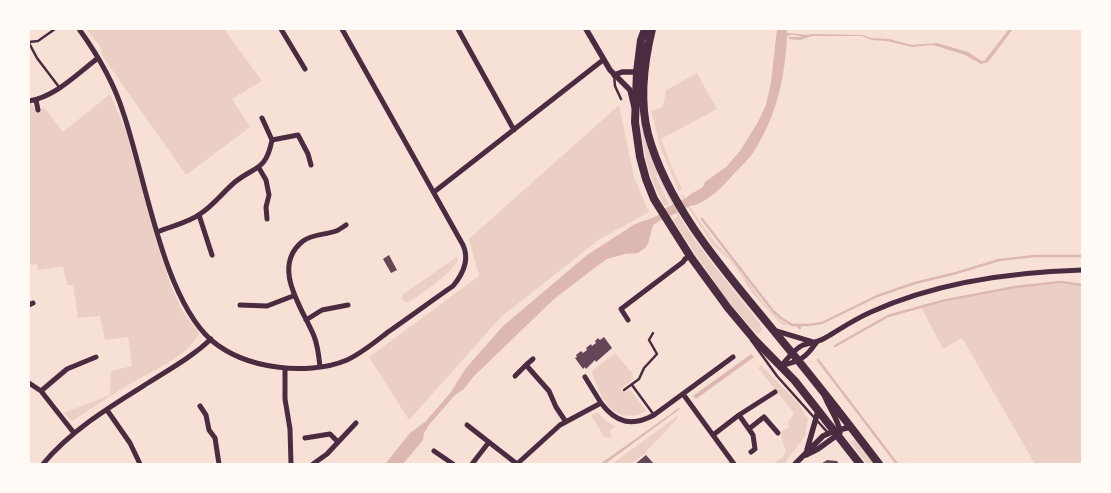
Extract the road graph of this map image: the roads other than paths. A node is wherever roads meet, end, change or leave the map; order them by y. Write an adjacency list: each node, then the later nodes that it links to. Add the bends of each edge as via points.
1 (55, 29): 9 (lane, via 38,41)
2 (79, 29): 10 (street)
3 (281, 29): 12 (street)
4 (342, 29): 26 (street)
5 (458, 29): 22 (street)
6 (586, 29): 11 (street)
7 (645, 29): 13 (highway, via 641,40)
8 (652, 29): 13 (highway)
9 (29, 42): 15 (lane)
10 (98, 58): 15 (street); 30 (street, via 123,110)
11 (603, 60): 14 (street); 22 (street)
12 (305, 70)
13 (641, 73): 14 (street); 20 (highway); 39 (highway, via 645,121 663,174 691,225)
14 (614, 75): 16 (lane); 20 (street, via 630,90)
15 (59, 87): 17 (street)
16 (621, 99)
17 (36, 100): 18 (street); 19 (street)
18 (29, 102)
19 (38, 110)
20 (635, 111): 32 (highway, via 636,138 646,179 654,199)
21 (262, 118): 23 (street)
22 (514, 130): 26 (street)
23 (272, 140): 24 (street, via 298,135); 25 (street, via 270,152)
24 (311, 165)
25 (259, 168): 27 (street, via 236,182); 28 (street, via 269,195)
26 (434, 192): 51 (street, via 466,251 465,267 460,277 453,286 363,350 340,363)
27 (199, 215): 30 (street); 31 (street)
28 (267, 219)
29 (346, 225): 34 (street, via 304,240 295,248 289,274)
30 (157, 232): 42 (street, via 182,300 194,321)
31 (212, 255)
32 (690, 256): 38 (street, via 620,309); 40 (highway)
33 (1082, 270): 43 (street, via 1000,277 920,294 872,312)
34 (293, 296): 35 (street, via 267,306); 37 (street)
35 (240, 305)
36 (348, 305): 37 (street, via 322,310)
37 (306, 320): 51 (street, via 316,339)
38 (628, 320)
39 (773, 330): 43 (street); 44 (highway)
40 (748, 332): 50 (highway); 68 (lane, via 752,343 777,376)
41 (653, 333): 56 (lane, via 649,340 657,354)
42 (211, 339): 52 (street, via 244,360); 64 (street, via 187,360)
43 (816, 343): 44 (street, via 804,345); 48 (street)
44 (792, 353): 48 (highway); 50 (street)
45 (96, 357): 58 (street, via 67,369)
46 (733, 357): 61 (street)
47 (533, 359): 49 (street)
48 (799, 361): 50 (street); 60 (highway)
49 (526, 365): 53 (street); 69 (street, via 549,391)
50 (781, 366): 65 (highway)
51 (320, 367): 52 (street)
52 (285, 368): 89 (street, via 284,399 290,429)
53 (515, 376)
54 (585, 377): 62 (street)
55 (29, 384): 58 (street)
56 (632, 384): 57 (lane); 66 (lane)
57 (624, 390)
58 (41, 391): 75 (street)
59 (775, 392): 67 (street)
60 (824, 392): 72 (highway); 74 (street)
61 (682, 394): 66 (street); 77 (street)
62 (601, 403): 66 (street, via 608,414 625,421 643,421); 69 (street)
63 (200, 406): 88 (street, via 215,438)
64 (107, 410): 75 (street); 87 (street)
65 (818, 411): 68 (street); 74 (highway)
66 (654, 415)
67 (739, 415): 73 (street); 77 (street)
68 (816, 421): 74 (lane); 83 (street)
69 (566, 422): 93 (street)
70 (356, 423): 79 (street)
71 (467, 425): 80 (street)
72 (851, 427): 74 (street); 97 (highway)
73 (750, 428): 76 (street, via 764,417); 82 (street, via 755,449)
74 (835, 432): 83 (street, via 818,449); 83 (street, via 815,443); 96 (highway)
75 (74, 433): 84 (street)
76 (778, 434)
77 (713, 435): 94 (street)
78 (305, 438): 79 (street, via 330,434)
79 (338, 442): 90 (street)
80 (489, 442): 92 (street); 93 (street)
81 (434, 451): 91 (street)
82 (751, 452)
83 (806, 455): 95 (street)
84 (47, 459): 85 (street); 86 (street)
85 (43, 464)
86 (53, 464)
87 (140, 464)
88 (219, 464)
89 (291, 464)
90 (313, 464)
91 (453, 464)
92 (472, 464)
93 (517, 464)
94 (734, 464)
95 (795, 464)
96 (860, 464)
97 (879, 464)

